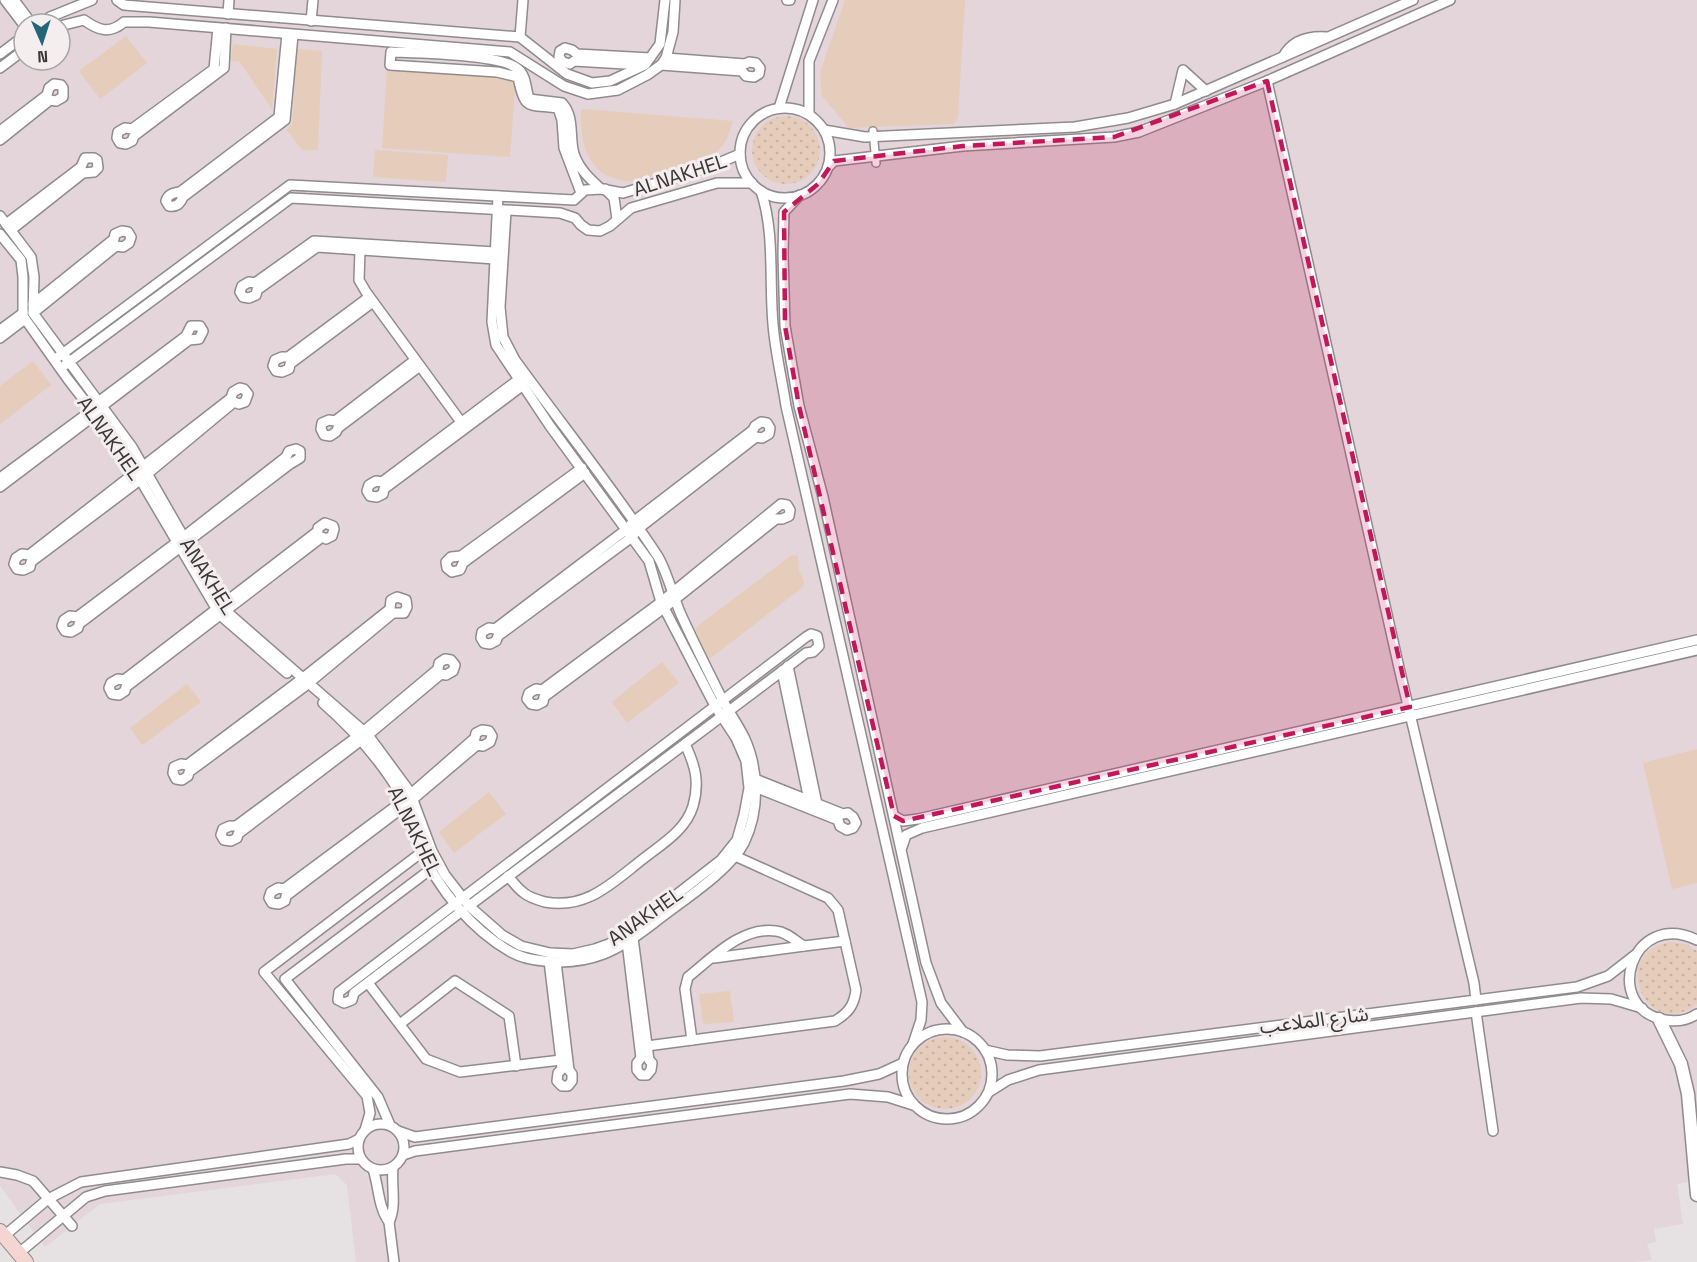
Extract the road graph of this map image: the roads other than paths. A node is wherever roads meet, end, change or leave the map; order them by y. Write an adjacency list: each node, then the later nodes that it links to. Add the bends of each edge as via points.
1 (5, 0): 14 (street)
2 (92, 0): 15 (street); 21 (street, via 87,11)
3 (229, 0): 16 (street)
4 (312, 0): 18 (street)
5 (523, 0): 25 (street)
6 (665, 0): 27 (street, via 660,44)
7 (675, 0): 26 (street, via 673,32)
8 (813, 0): 31 (street)
9 (833, 0): 32 (street, via 809,61)
10 (1413, 0): 29 (street)
11 (1450, 0): 28 (street)
12 (121, 3): 13 (street); 19 (street, via 126,14)
13 (152, 4): 16 (street)
14 (14, 12)
15 (62, 12)
16 (224, 14): 17 (street); 22 (street, via 238,23 215,23)
17 (279, 18): 18 (street); 23 (street, via 255,21 254,24)
18 (311, 21): 25 (street)
19 (124, 22): 21 (street, via 108,31); 22 (street)
20 (72, 23): 21 (street, via 84,20)
21 (89, 24)
22 (218, 28): 22 (street, via 214,69 132,129 118,132 120,143 132,141 224,68); 23 (street)
23 (273, 33): 24 (street)
24 (290, 34): 24 (street, via 279,117 180,192 167,196 169,206 175,207 285,120); 26 (street, via 510,52 564,86 588,94 618,90 647,75)
25 (520, 37): 27 (street, via 567,74 592,83 610,81)
26 (663, 61): 26 (street, via 742,71 754,77 760,68 749,62)
27 (648, 62): 27 (street, via 577,54 565,48 559,57 570,64)
28 (1267, 81): 38 (street, via 1139,132 1114,137 963,146); 77 (street)
29 (1206, 91): 30 (street); 30 (street, via 1183,70)
30 (1175, 104): 35 (street, via 1128,118 1075,127)
31 (779, 108): 32 (street); 37 (street, via 750,124)
32 (809, 114): 33 (street)
33 (824, 130): 35 (street, via 865,137); 39 (street, via 831,154)
34 (0, 131): 36 (street, via 46,95 54,84 61,85 63,97 50,100)
35 (873, 134): 38 (street)
36 (0, 140)
37 (740, 154): 40 (street, via 743,170); 41 (street, ALNAKHEL, via 623,193)
38 (876, 160): 39 (street, via 834,161)
39 (828, 167): 43 (street, via 818,184)
40 (752, 183): 42 (street); 49 (street, via 717,183 631,208)
41 (603, 189): 45 (street, ALNAKHEL, via 585,190); 45 (street, via 584,174 574,155 568,109 562,103 530,99 517,67 489,59 391,52 390,64 518,77 525,102 558,108); 49 (street, via 614,198)
42 (761, 191): 43 (street, via 780,197); 107 (street, via 766,206 773,324 786,406 922,1002)
43 (800, 195): 84 (street, via 784,212 785,326 799,406)
44 (498, 196): 45 (street, ALNAKHEL); 46 (street); 58 (street, ALNAKHEL, via 290,185)
45 (577, 197): 48 (street)
46 (502, 210): 48 (street, via 560,213); 53 (street); 58 (street, via 291,198); 67 (street, ALNAKHEL, via 503,337)
47 (0, 216): 50 (street)
48 (575, 218): 49 (street, via 588,230 600,231)
49 (617, 219)
50 (8, 227): 50 (street, via 83,173 94,172 97,160 85,158 81,167); 55 (street, via 31,257 34,276)
51 (1, 236): 55 (street, via 21,260)
52 (360, 250): 53 (street); 53 (street, via 317,247 257,290 256,295 243,297 240,292 242,286 255,283 314,241); 54 (street, via 359,280)
53 (495, 255): 60 (street, via 492,322 496,345)
54 (371, 300): 54 (street, via 288,357 275,360 276,371 289,369 290,364); 59 (street)
55 (28, 312): 55 (street, via 116,246 129,243 128,232 116,234); 56 (street); 57 (street); 58 (street, ALNAKHEL)
56 (0, 330)
57 (0, 338)
58 (61, 361): 61 (street, ALNAKHEL)
59 (417, 363): 59 (street, via 335,421 322,423 324,435 336,432); 62 (street)
60 (520, 383): 62 (street); 62 (street, via 384,489 383,494 370,496 369,485 382,482); 63 (street)
61 (97, 408): 61 (street, via 189,340 199,339 203,331 200,326 190,326 186,336); 64 (street, ALNAKHEL); 65 (street); 66 (street)
62 (461, 422)
63 (583, 471): 63 (street, via 461,556 451,556 447,568 452,572 460,570); 67 (street)
64 (142, 473): 64 (street, via 234,402 245,402 247,391 240,388 233,392 231,398); 64 (street, via 29,555 16,558 17,569 30,567 31,562); 68 (street, ALNAKHEL)
65 (0, 478)
66 (0, 487)
67 (633, 529): 67 (street, via 756,437 768,434 767,423 754,426); 67 (street, via 496,641 484,643 482,632 495,629); 69 (street, ALNAKHEL, via 660,559); 70 (street, via 649,561)
68 (181, 542): 68 (street, via 77,617 64,620 65,631 78,628); 68 (street, via 300,458 300,451 289,451); 71 (street, ALNAKHEL)
69 (673, 596): 69 (street, via 776,519 789,516 787,505 775,507 774,512); 70 (street); 76 (street, ALNAKHEL)
70 (663, 605): 70 (street, via 542,690 529,693 531,704 543,702); 76 (street)
71 (221, 610): 71 (street, via 124,680 111,682 112,694 125,691); 71 (street, via 321,537 332,536 333,526 321,525); 75 (street, ALNAKHEL)
72 (1697, 640): 77 (street)
73 (1697, 650): 77 (street)
74 (785, 669): 76 (street, via 819,646 817,636 806,636); 78 (street); 83 (street)
75 (303, 682): 75 (street, via 393,613 404,613 406,600 391,600 390,609); 75 (street, via 187,765 174,767 176,779 188,776); 79 (street, ALNAKHEL)
76 (719, 703): 78 (street, ALNAKHEL); 90 (street)
77 (1411, 711): 84 (street, via 918,819 903,821); 85 (street, via 922,828 906,835); 99 (street)
78 (726, 713): 80 (street); 81 (street, ALNAKHEL, via 744,738); 90 (street, ANAKHEL, via 746,761 749,788 736,840 721,860 626,934 595,949 573,954 550,953 521,946)
79 (363, 735): 79 (street, via 441,674 453,672 452,660 439,663 438,669); 79 (street, via 236,826 223,829 224,840 237,838); 82 (street, ALNAKHEL)
80 (685, 744): 89 (street); 89 (street, via 695,764 697,786 685,823 603,889 590,898 555,903 524,894)
81 (755, 783): 83 (street); 83 (street, via 838,820 846,830 856,823 848,813); 87 (street, ALNAKHEL, via 753,816)
82 (408, 799): 82 (street, via 477,745 490,742 489,731 476,733); 82 (street, via 284,889 271,892 272,903 285,901 286,896); 86 (street, ALNAKHEL); 90 (street, ANAKHEL)
83 (813, 802)
84 (894, 816): 85 (street)
85 (901, 849): 105 (street, via 926,963 941,1002)
86 (422, 852): 88 (street, ALNAKHEL); 116 (street, via 264,972 367,1096 370,1113)
87 (735, 856): 91 (street, ALNAKHEL); 93 (street, via 828,898 838,910)
88 (431, 868): 90 (street, ALNAKHEL); 115 (street, via 285,979 378,1096)
89 (508, 876): 90 (street)
90 (462, 905): 97 (street, ALNAKHEL, via 494,941 513,953); 98 (street); 98 (street, via 339,992 338,1000 352,1000 354,993)
91 (630, 940): 97 (street, ALNAKHEL, via 594,958); 108 (street); 108 (street, via 641,1058 637,1070 641,1075 651,1070)
92 (1697, 940): 95 (street, شارع الملاعب, via 1678,934 1657,936)
93 (845, 941): 94 (street); 106 (street, via 856,990 854,1003 835,1021)
94 (804, 946): 96 (street); 96 (street, via 783,933 758,931 746,934)
95 (1635, 955): 99 (street, شارع الملاعب, via 1608,976 1577,987); 100 (street, via 1629,982)
96 (711, 958): 106 (street, via 686,983)
97 (552, 962): 110 (street); 110 (street, via 572,1074 568,1086 557,1081)
98 (368, 983): 104 (street)
99 (1476, 1000): 109 (street, شارع الملاعب, via 1040,1056)
100 (1642, 1008): 101 (street, شارع الملاعب, via 1611,999 1581,998); 103 (street)
101 (1476, 1012): 113 (street, شارع الملاعب, via 1039,1070 1008,1080); 118 (street)
102 (1697, 1014): 103 (street, via 1683,1020)
103 (1659, 1019): 125 (street, via 1681,1064 1686,1084)
104 (400, 1024): 112 (street, via 426,1059 460,1072); 112 (street, via 456,981 509,1016)
105 (963, 1032): 107 (street, via 936,1031); 109 (street)
106 (692, 1040): 108 (street)
107 (913, 1044): 111 (street)
108 (647, 1046)
109 (985, 1050): 113 (street, via 992,1070)
110 (561, 1060): 112 (street)
111 (903, 1063): 114 (street, via 905,1092); 117 (street, via 879,1074 844,1081 415,1137)
112 (516, 1065)
113 (989, 1092): 114 (street, via 981,1105 955,1119 932,1117)
114 (913, 1105): 120 (street, via 888,1096 850,1094 415,1150)
115 (390, 1125): 116 (street); 117 (street)
116 (365, 1130): 119 (street)
117 (399, 1131): 120 (street, via 405,1145)
118 (1493, 1131)
119 (360, 1139): 121 (street); 126 (street, via 349,1144 81,1182)
120 (403, 1155): 122 (street)
121 (361, 1159): 123 (street); 127 (street, via 105,1191 86,1197)
122 (393, 1167): 123 (street); 128 (street, via 394,1212)
123 (373, 1169): 128 (street, via 382,1212)
124 (0, 1172): 126 (street, via 33,1181)
125 (1697, 1195)
126 (48, 1199): 127 (street); 130 (street)
127 (63, 1217): 129 (street); 131 (street)
128 (389, 1222): 132 (street)
129 (72, 1227)
130 (2, 1233): 131 (main road)
131 (22, 1258)
132 (394, 1262)

